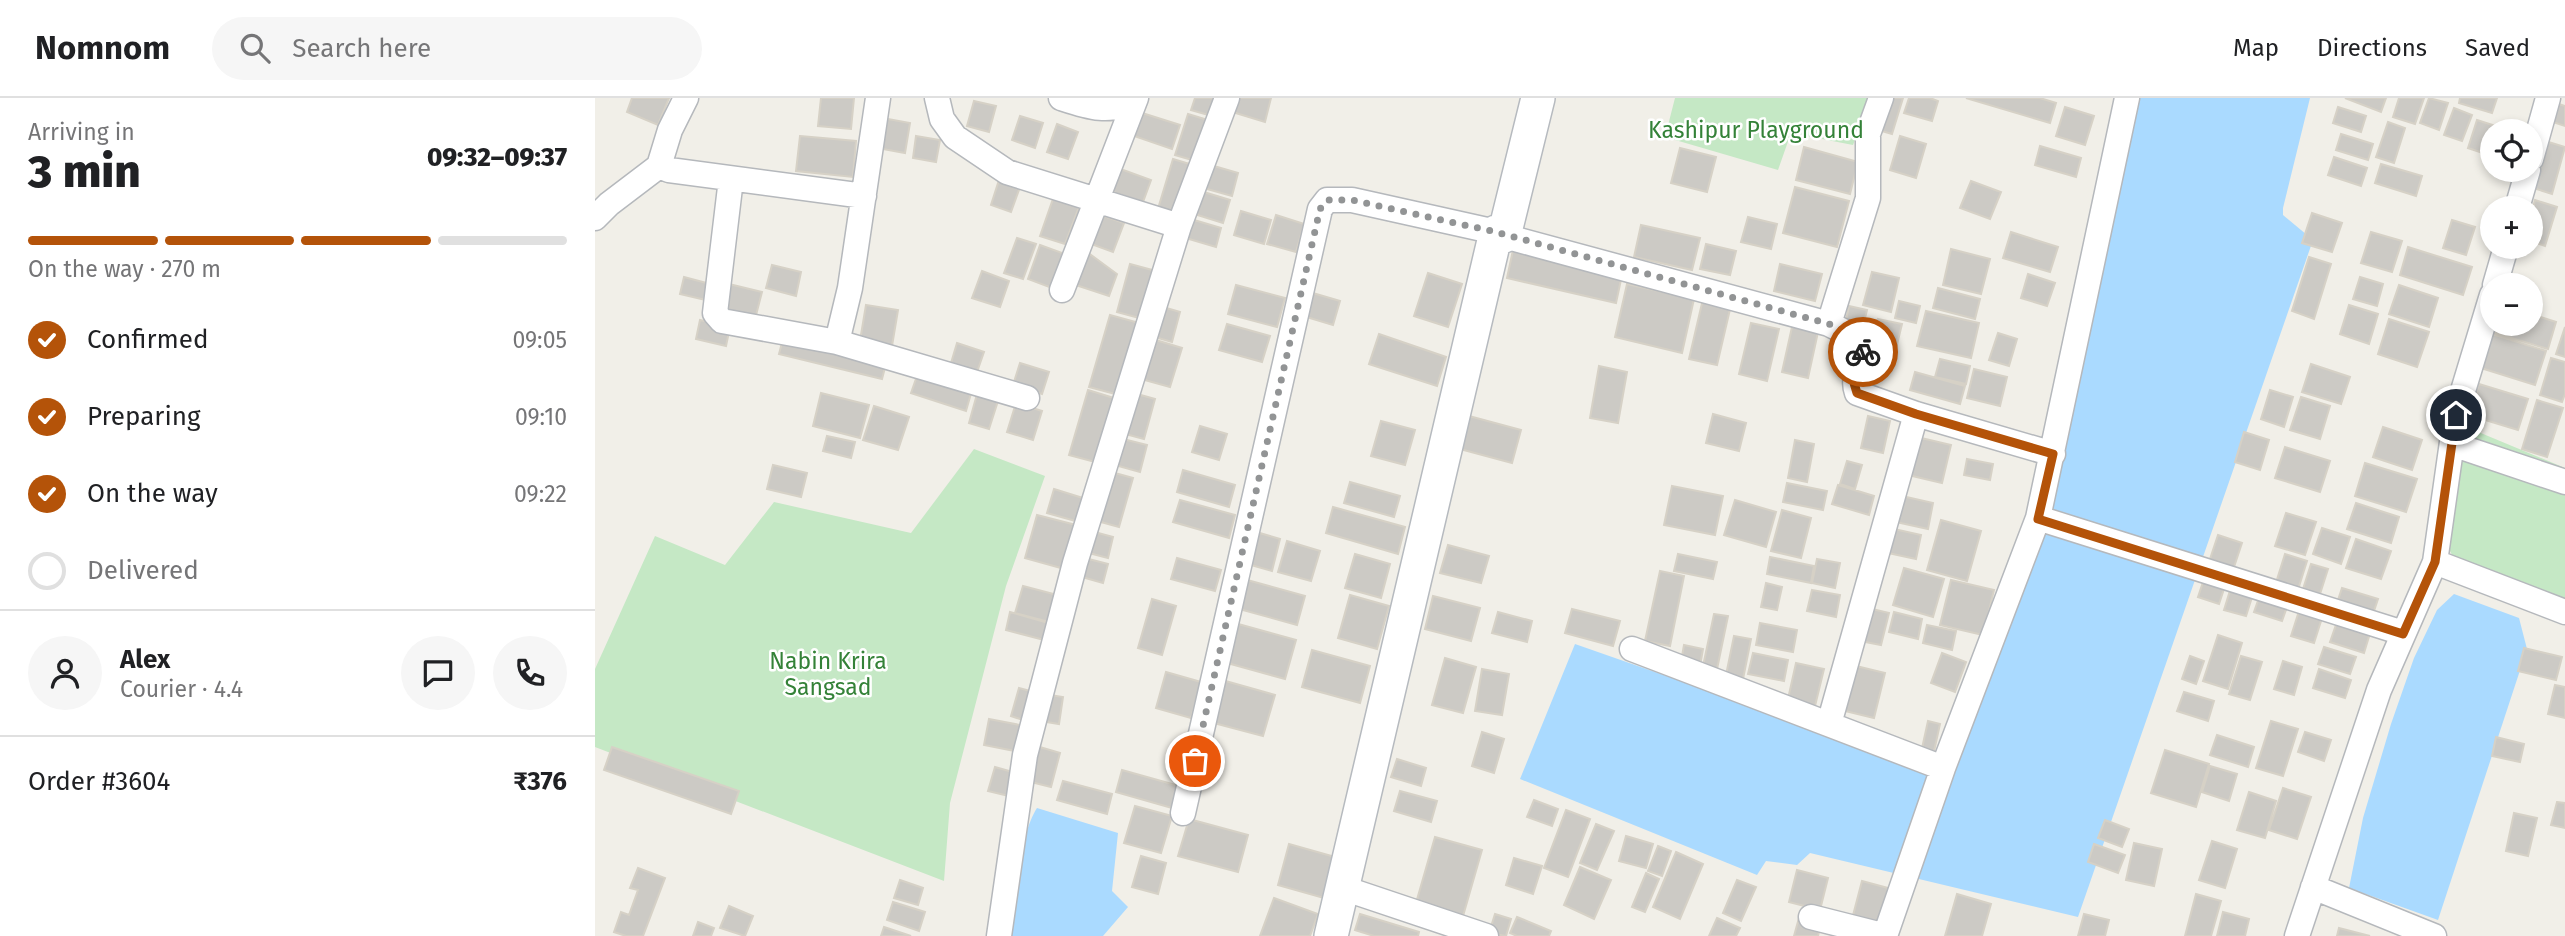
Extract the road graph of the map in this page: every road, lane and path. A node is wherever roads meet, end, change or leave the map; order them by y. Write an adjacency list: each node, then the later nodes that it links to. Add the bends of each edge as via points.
1 (686, 98): 12 (street)
2 (878, 98): 14 (street)
3 (937, 98): 15 (street, via 942,120 955,137 1007,172)
4 (1061, 98): 5 (street, via 1107,109)
5 (1135, 98): 15 (street)
6 (1227, 98): 17 (street)
7 (1538, 98): 18 (street)
8 (1881, 98): 20 (street, via 1868,134 1868,198)
9 (2127, 98): 26 (street)
10 (2548, 98): 11 (street)
11 (2542, 119)
12 (659, 166): 13 (street); 16 (street)
13 (731, 179): 14 (street); 22 (street, via 715,313 722,321)
14 (864, 196): 22 (street)
15 (1097, 200): 17 (street); 19 (street)
16 (595, 218)
17 (1179, 226): 39 (street, via 1075,563 1025,755)
18 (1500, 234): 20 (street); 35 (street, via 1352,200 1327,200 1320,209); 37 (street)
19 (1062, 290)
20 (1829, 324): 24 (street, via 1856,338 1863,348 1854,383 1857,393)
21 (2480, 335): 25 (street)
22 (837, 342): 23 (street)
23 (1027, 398)
24 (1916, 414): 26 (street); 33 (street)
25 (2452, 444): 27 (street); 29 (street)
26 (2053, 454): 28 (street)
27 (2565, 482)
28 (2038, 519): 31 (street); 34 (street)
29 (2435, 562): 30 (street); 31 (street)
30 (2565, 612)
31 (2403, 634): 36 (street, via 2379,690)
32 (1632, 649): 33 (street)
33 (1829, 724): 34 (street)
34 (1943, 768): 42 (street)
35 (1183, 813)
36 (2313, 887): 43 (street); 44 (street)
37 (1343, 888): 40 (street); 41 (street)
38 (1811, 917): 42 (street)
39 (999, 936)
40 (1331, 936)
41 (1486, 936)
42 (1886, 936)
43 (2297, 936)
44 (2434, 936)

